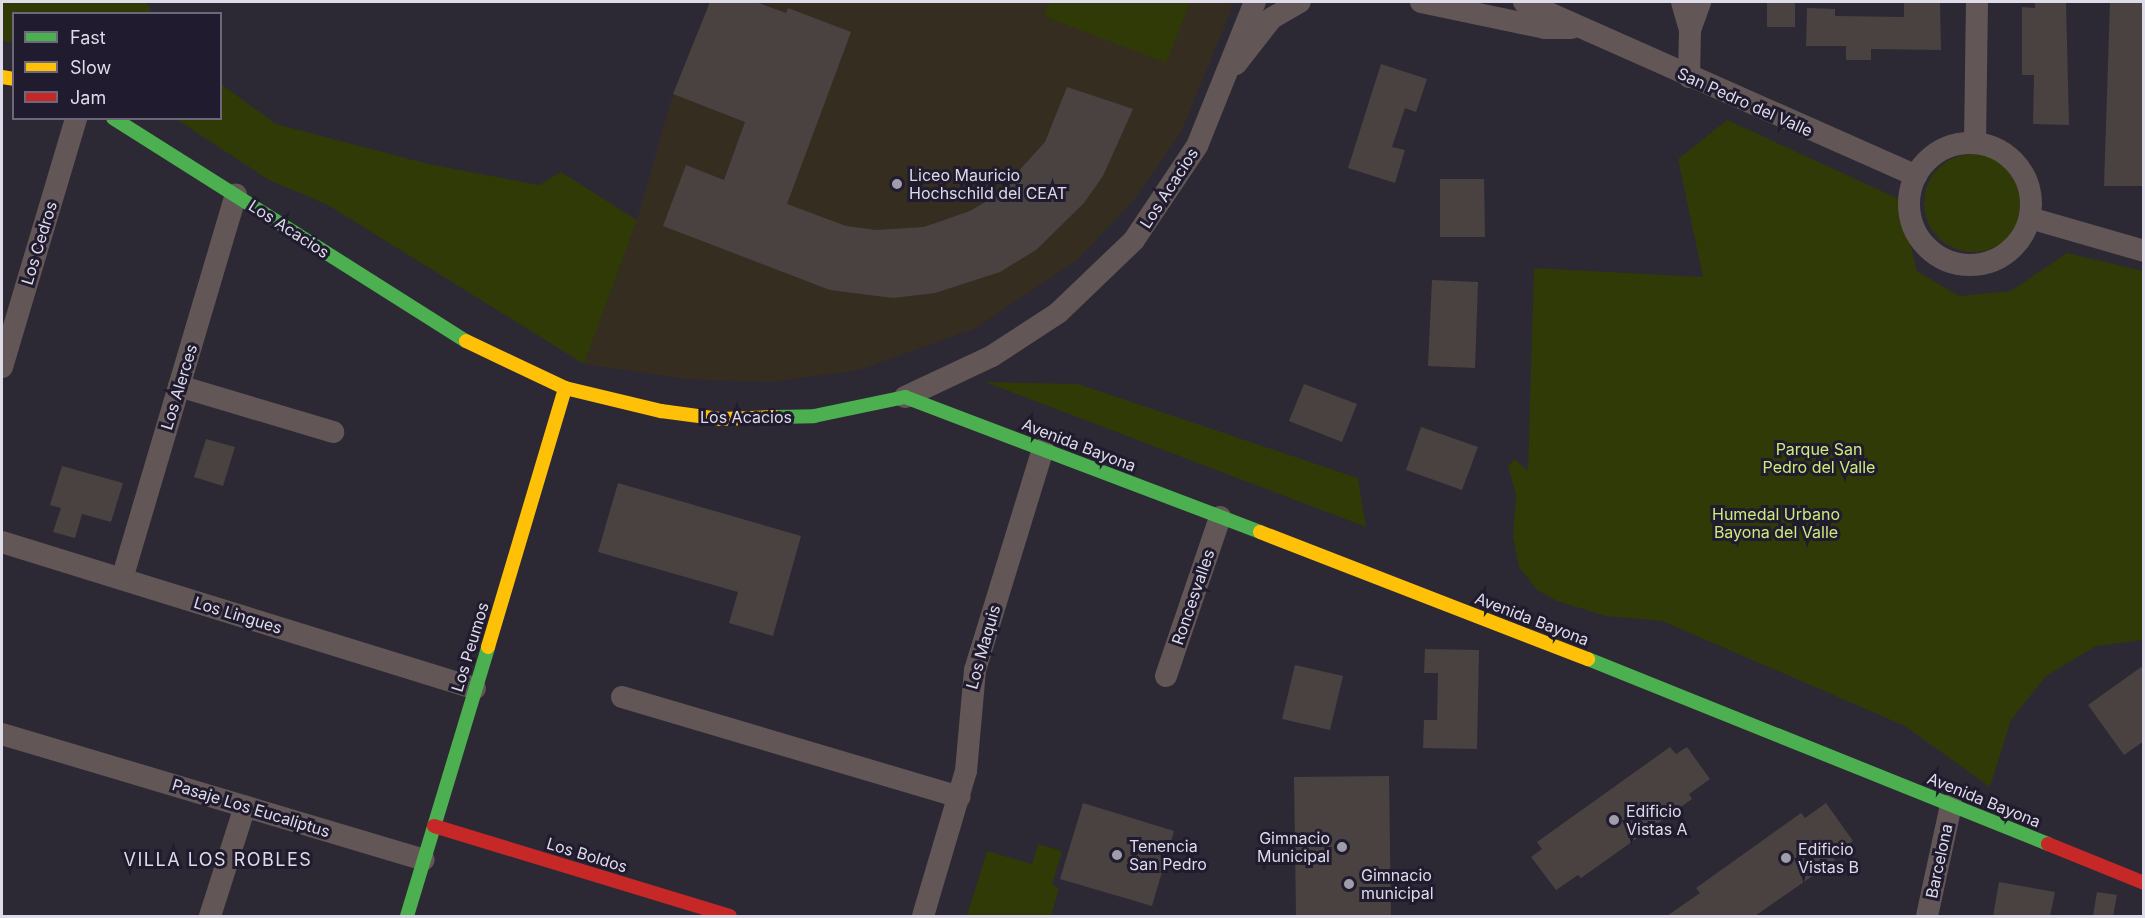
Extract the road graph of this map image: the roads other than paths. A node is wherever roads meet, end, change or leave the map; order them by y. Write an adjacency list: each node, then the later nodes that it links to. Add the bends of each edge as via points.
1 (1255, 2): 11 (street, Los Acacios, via 1236,40)
2 (1300, 2): 11 (street, via 1272,18)
3 (1430, 2): 8 (street, San Pedro del Valle, via 1545,28)
4 (1524, 2): 8 (street, San Pedro del Valle)
5 (1682, 2): 9 (street)
6 (1700, 2): 9 (street)
7 (1977, 2): 14 (street)
8 (1575, 28): 10 (street, San Pedro del Valle)
9 (1690, 30): 10 (street)
10 (1689, 77): 15 (street, San Pedro del Valle)
11 (1226, 80): 22 (street, Los Acacios, via 1182,172 1106,271 1058,313 992,356)
12 (75, 120): 19 (street, Los Cedros)
13 (116, 120): 16 (main road, Los Acacios)
14 (1975, 143): 15 (street, via 1940,151); 17 (street, via 1990,146 2015,162 2030,188)
15 (1916, 176): 17 (street, via 1909,207 1912,223 1929,250 1946,260 1973,265 2003,256 2020,240)
16 (236, 195): 20 (street, Los Alerces); 21 (main road, Los Acacios, via 461,339)
17 (2030, 218): 18 (street)
18 (2144, 251)
19 (2, 367)
20 (179, 386): 23 (street); 27 (street, Los Alerces)
21 (565, 388): 22 (main road, Los Acacios, via 660,411 721,419 814,416); 29 (main road, Los Peumos)
22 (905, 397): 24 (main road, Avenida Bayona)
23 (333, 432)
24 (1043, 449): 25 (main road, Avenida Bayona); 32 (street, Los Maquis, via 975,670 968,702 968,760)
25 (1220, 517): 28 (street, Roncesvalles); 33 (main road, Avenida Bayona)
26 (2, 542): 27 (street, Los Lingues)
27 (122, 579): 29 (street, Los Lingues)
28 (1166, 676)
29 (475, 688): 35 (main road, Los Peumos)
30 (622, 697): 32 (street)
31 (2, 734): 34 (street, Pasaje Los Eucaliptus)
32 (959, 797): 42 (street, Los Maquis)
33 (1952, 805): 37 (main road, Avenida Bayona); 43 (street, Barcelona)
34 (245, 807): 36 (street, Pasaje Los Eucaliptus); 39 (street)
35 (434, 826): 36 (main road, Los Peumos); 38 (main road, Los Boldos)
36 (424, 860): 40 (main road, Los Peumos)
37 (2144, 882)
38 (673, 908): 41 (main road, Los Boldos)
39 (210, 916)
40 (406, 916)
41 (730, 916)
42 (923, 916)
43 (1927, 916)

